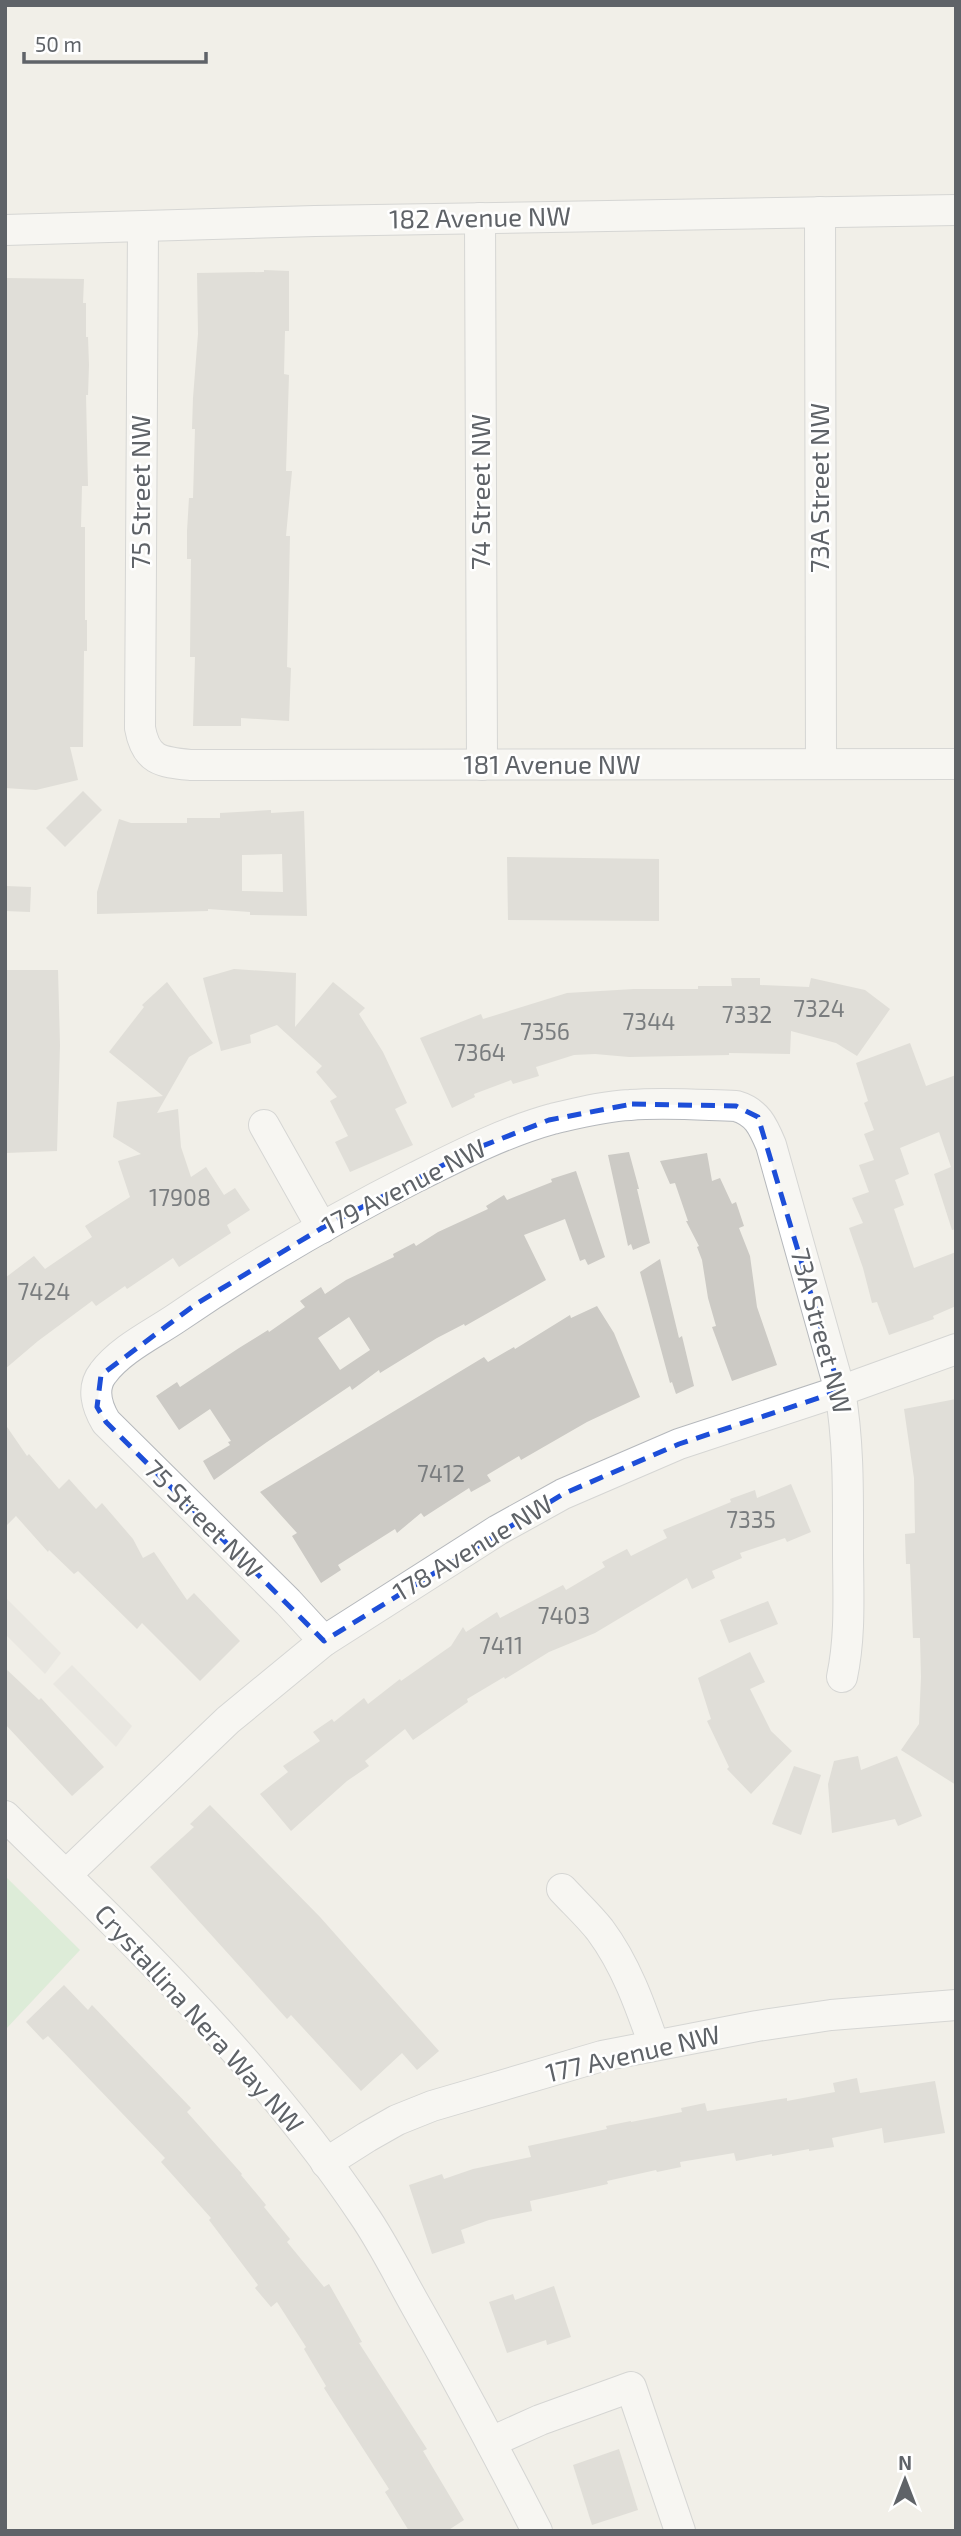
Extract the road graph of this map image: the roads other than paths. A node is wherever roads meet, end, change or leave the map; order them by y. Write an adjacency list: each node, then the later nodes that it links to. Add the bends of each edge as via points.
1 (956, 210): 2 (street, 182 Avenue NW)
2 (820, 212): 3 (street, 182 Avenue NW); 7 (street, 73A Street NW)
3 (480, 218): 4 (street, 182 Avenue NW); 9 (street, 74 Street NW)
4 (143, 227): 5 (street, 182 Avenue NW); 6 (street, 75 Street NW, via 140,729)
5 (5, 230)
6 (149, 755): 9 (street, 181 Avenue NW, via 191,765)
7 (821, 764): 8 (street, 181 Avenue NW); 9 (street, 181 Avenue NW)
8 (956, 764)
9 (482, 765)
10 (758, 1117): 12 (street, 179 Avenue NW, via 736,1106 632,1104 549,1120 461,1155); 15 (street, 73A Street NW, via 771,1145)
11 (264, 1125): 12 (street)
12 (322, 1228): 14 (street, 179 Avenue NW, via 130,1349 101,1375)
13 (956, 1349): 15 (street, 178 Avenue NW)
14 (96, 1390): 16 (street, 75 Street NW, via 97,1407 106,1422)
15 (840, 1391): 16 (street, 178 Avenue NW, via 679,1444 563,1494 447,1561); 17 (street, 73A Street NW, via 848,1469 849,1644)
16 (324, 1641): 19 (street, 178 Avenue NW, via 228,1720)
17 (842, 1677)
18 (5, 1816): 19 (street, Crystallina Nera Way NW)
19 (66, 1875): 23 (street, Crystallina Nera Way NW, via 243,2060)
20 (562, 1889): 22 (street, via 599,1929 617,1957)
21 (956, 2006): 22 (street, 177 Avenue NW, via 831,2015)
22 (654, 2046): 23 (street, 177 Avenue NW, via 602,2056 432,2106 397,2120)
23 (327, 2162): 24 (street, Crystallina Nera Way NW, via 365,2216)
24 (491, 2442): 25 (street, Crystallina Nera Way NW); 26 (street, via 631,2387)
25 (537, 2531)
26 (680, 2531)

